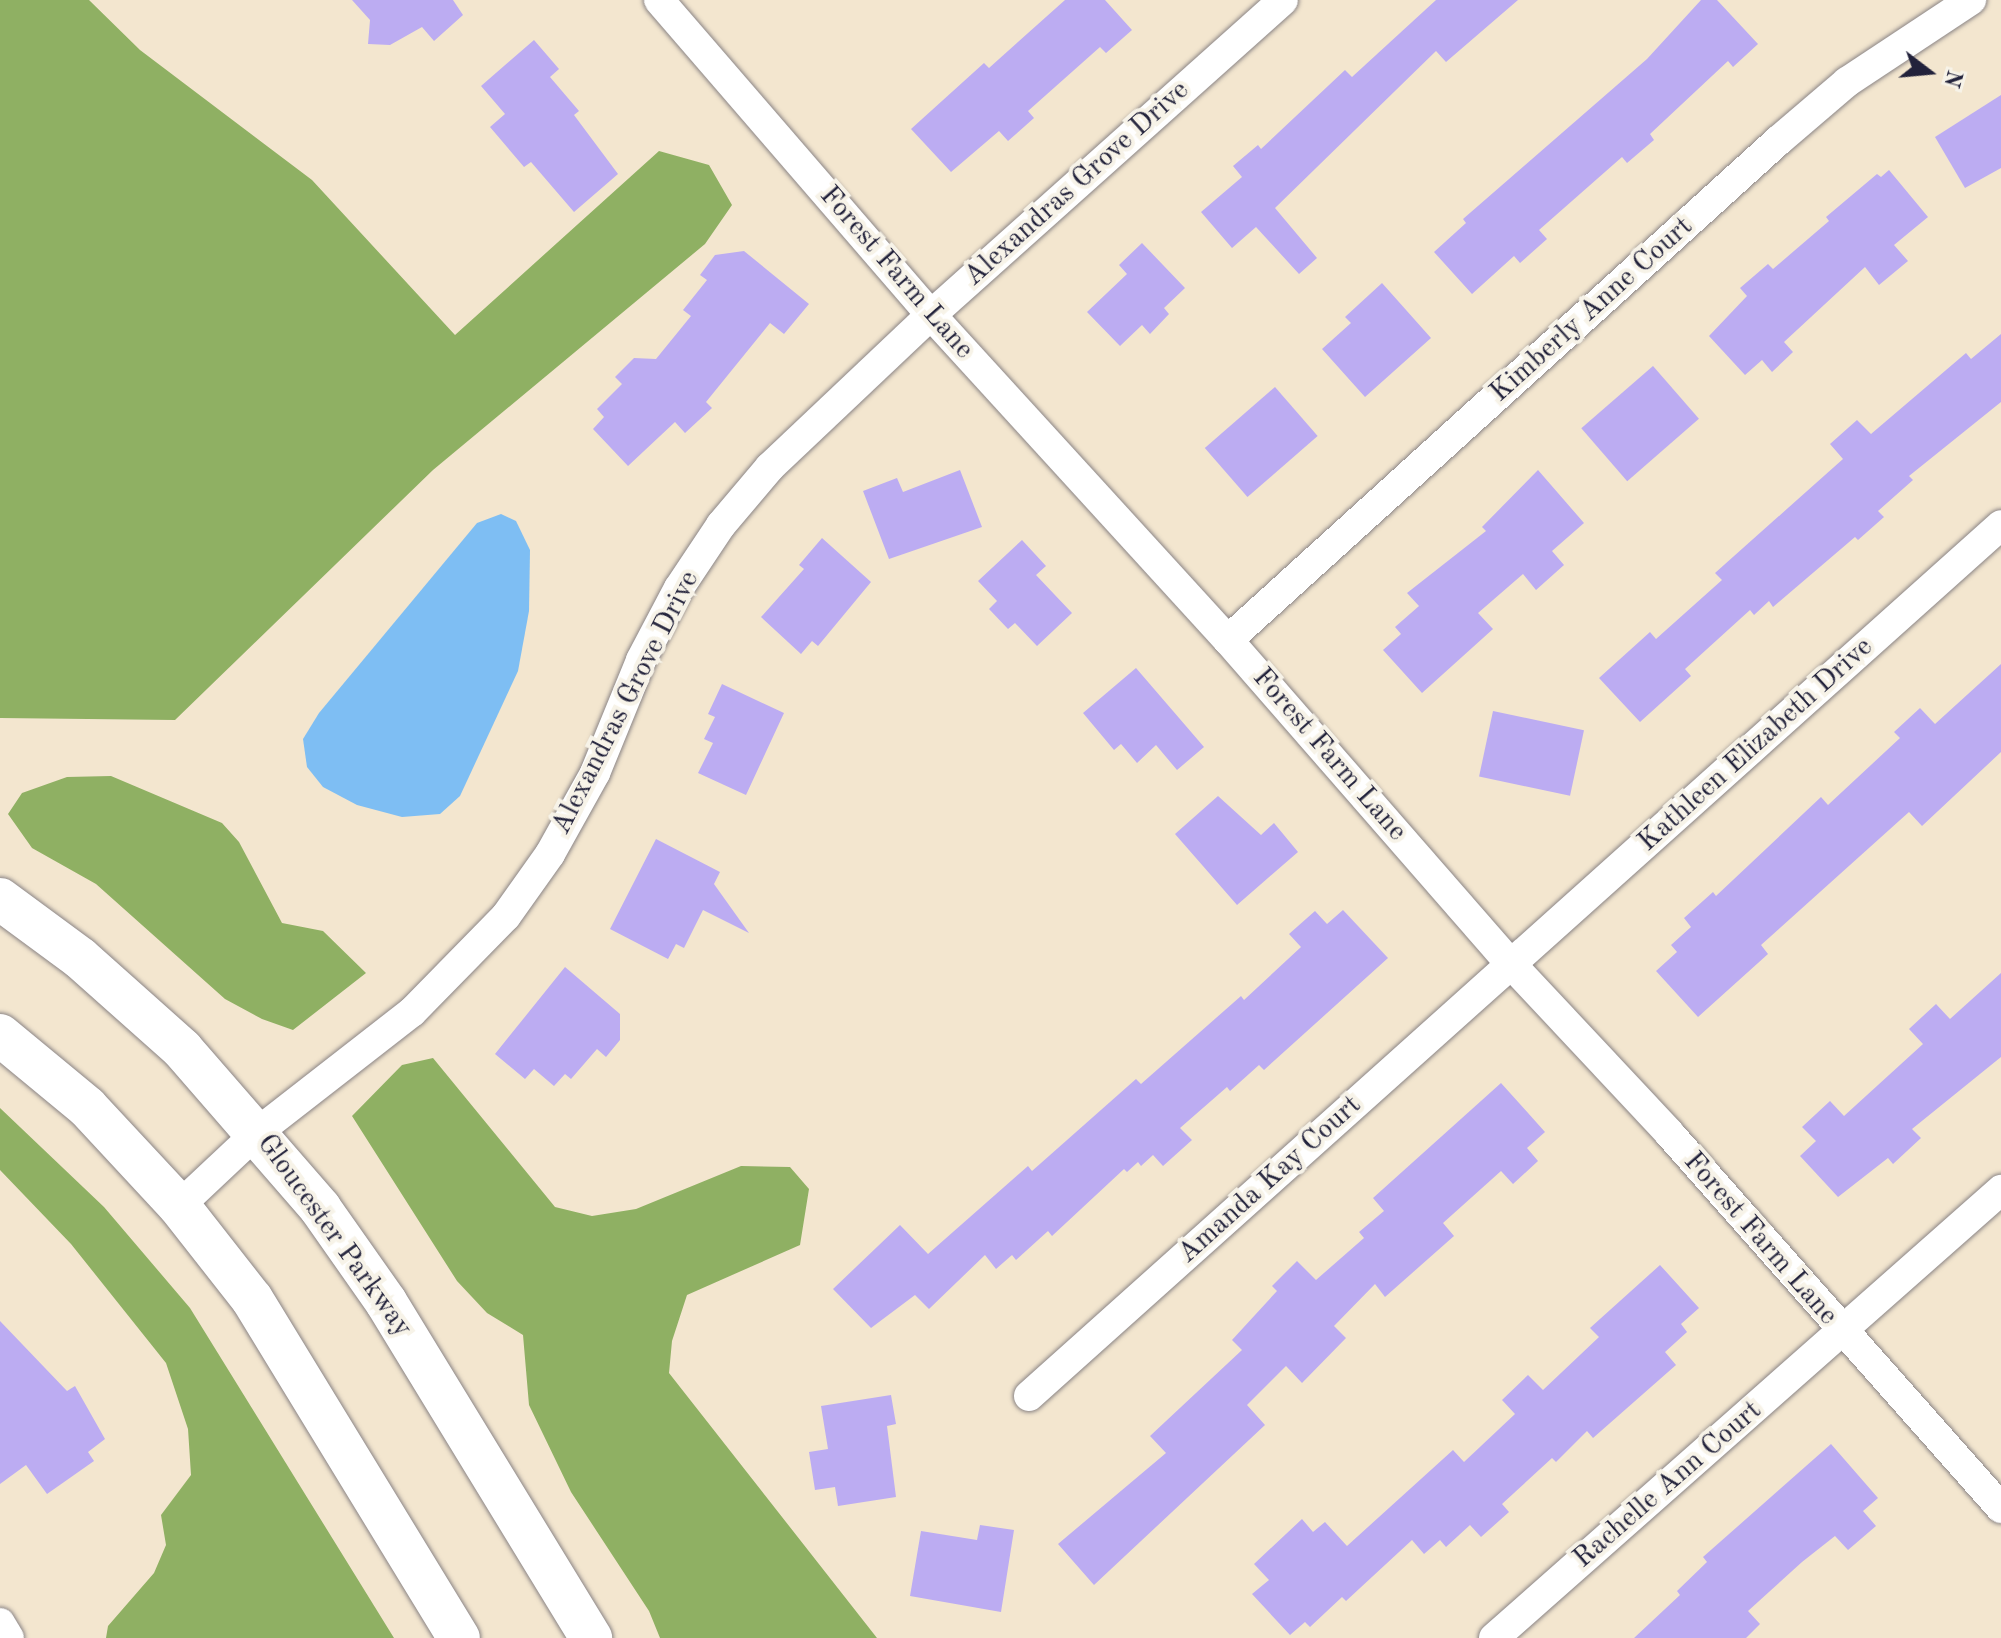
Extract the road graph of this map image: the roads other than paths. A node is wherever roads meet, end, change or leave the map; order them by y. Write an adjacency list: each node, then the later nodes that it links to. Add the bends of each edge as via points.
1 (659, 0): 4 (street, Forest Farm Lane)
2 (1283, 0): 4 (street, Alexandras Grove Drive)
3 (1971, 0): 6 (street, Kimberly Anne Court, via 1847,82 1778,141)
4 (931, 315): 6 (street, Forest Farm Lane); 10 (street, Alexandras Grove Drive, via 770,467 721,525 679,588 641,660 595,773 550,854 506,916 412,1012)
5 (2001, 525): 8 (street, Kathleen Elizabeth Drive)
6 (1228, 640): 8 (street, Forest Farm Lane)
7 (0, 899): 10 (main road, Gloucester Parkway, via 80,958 171,1039)
8 (1511, 964): 13 (street, Forest Farm Lane, via 1669,1133); 14 (street, Amanda Kay Court)
9 (0, 1035): 12 (main road, via 87,1107)
10 (259, 1131): 12 (street, Alexandras Grove Drive); 19 (main road, Gloucester Parkway, via 386,1302)
11 (2001, 1190): 13 (street, Rachelle Ann Court)
12 (179, 1206): 18 (main road, via 252,1299)
13 (1841, 1331): 15 (street, Forest Farm Lane); 20 (street, Rachelle Ann Court)
14 (1029, 1396)
15 (2001, 1508)
16 (0, 1623): 17 (street)
17 (9, 1638)
18 (459, 1638)
19 (591, 1638)
20 (1494, 1638)

